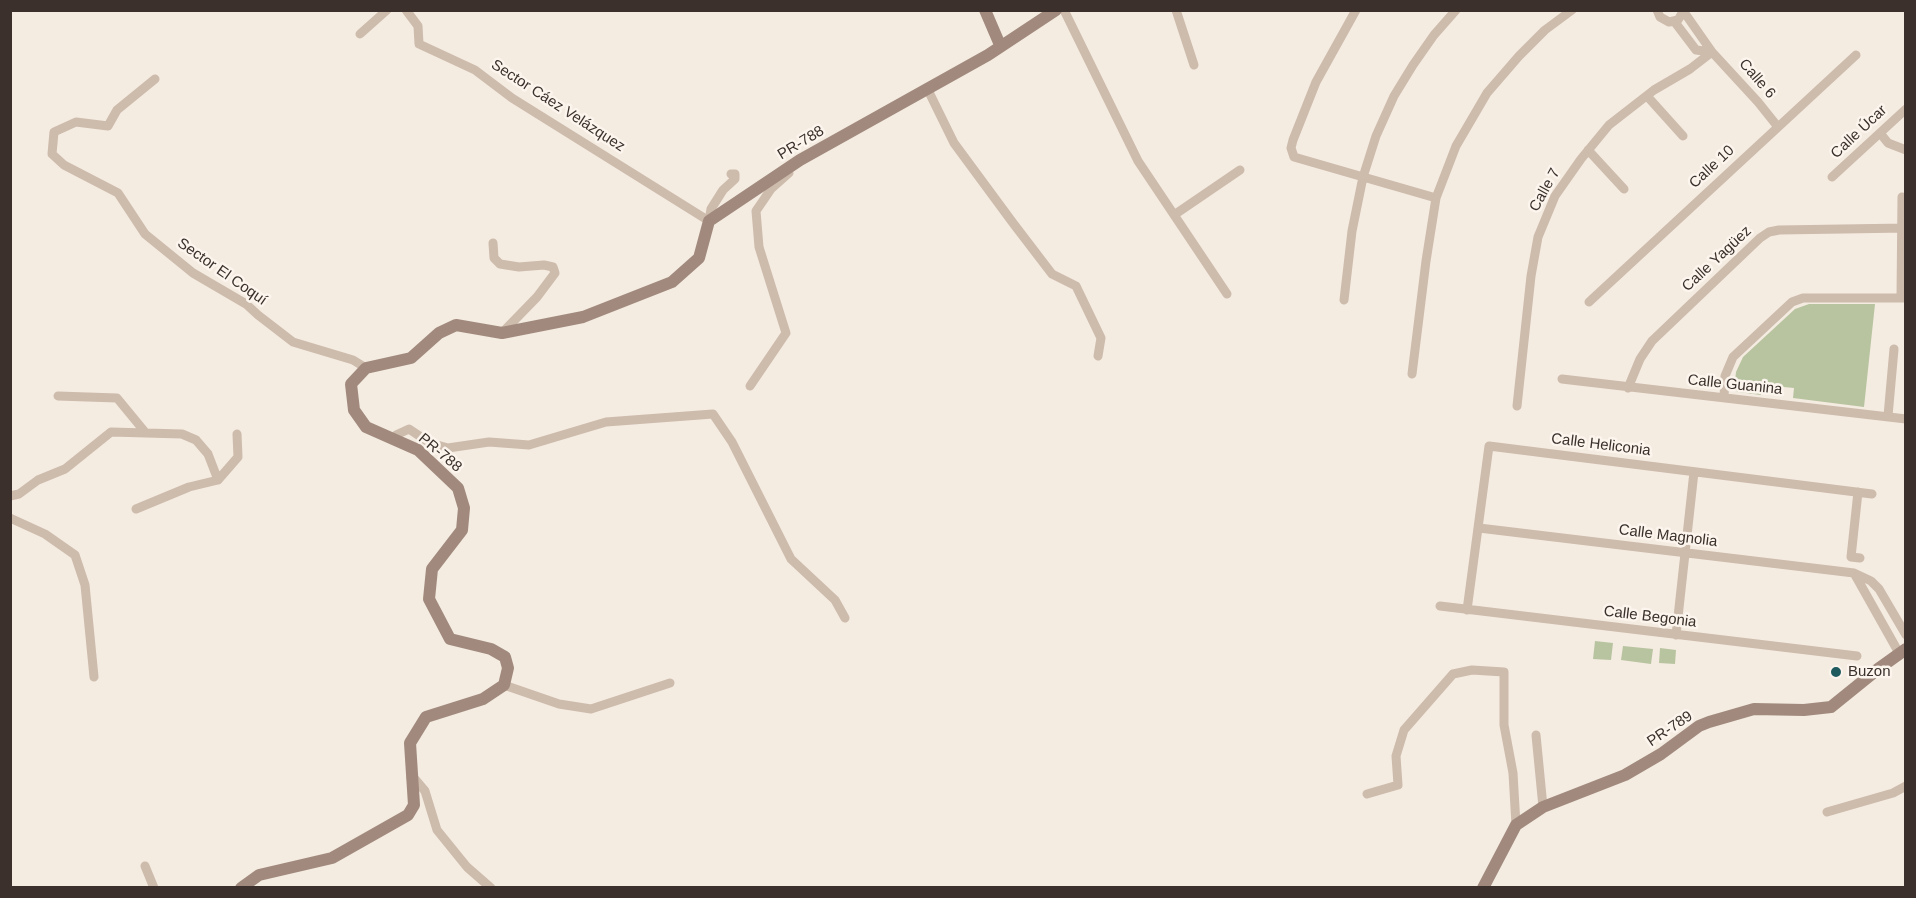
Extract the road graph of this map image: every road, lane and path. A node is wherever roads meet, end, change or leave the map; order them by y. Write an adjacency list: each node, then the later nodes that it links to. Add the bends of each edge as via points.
1 (387, 10): 13 (street)
2 (406, 10): 36 (street, Sector Cáez Velázquez, via 418,26 419,44 475,70 512,98)
3 (985, 10): 14 (street)
4 (1056, 10): 14 (street, PR-788 / PR-788)
5 (1064, 10): 35 (street, via 1138,161)
6 (1176, 10): 17 (street)
7 (1356, 10): 30 (street, via 1316,82 1291,148 1294,157)
8 (1456, 10): 30 (street, via 1413,64 1394,96)
9 (1572, 10): 34 (street, via 1545,30 1487,93 1456,147)
10 (1657, 10): 12 (street, Calle 6, via 1664,20)
11 (1684, 11): 12 (street); 15 (street, Calle 6)
12 (1674, 21): 15 (street, Calle 6, via 1696,50)
13 (360, 34)
14 (1000, 45): 19 (street, PR-788 / PR-788)
15 (1712, 52): 20 (street, Calle 7); 22 (street, Calle 6)
16 (1856, 55): 22 (street, Calle 10)
17 (1194, 65)
18 (155, 79): 46 (street, Sector El Coquí, via 117,110 108,126 76,122 54,132 52,154 64,165 118,193 144,234 193,273 246,304 292,342 353,360)
19 (927, 88): 27 (street, PR-788 / PR-788); 45 (street, via 954,143 1013,223 1052,274 1076,286 1101,338)
20 (1647, 96): 24 (street); 25 (street, Calle 7, via 1609,125)
21 (1905, 109): 23 (street, Calle Úcar)
22 (1778, 127): 42 (street, Calle 10)
23 (1880, 133): 26 (street, via 1888,143); 31 (street, Calle Úcar)
24 (1683, 136)
25 (1588, 150): 32 (street); 53 (street, Calle 7, via 1555,196 1538,237)
26 (1905, 150)
27 (800, 160): 36 (street, PR-788 / PR-788); 49 (street, via 771,189 756,211 759,247 786,333)
28 (1240, 170): 35 (street)
29 (731, 174): 36 (street, via 735,174 735,179 711,209)
30 (1363, 177): 34 (street); 41 (street)
31 (1832, 177)
32 (1624, 189)
33 (1902, 196): 37 (street)
34 (1436, 198): 47 (street)
35 (1174, 215): 39 (street)
36 (709, 221): 43 (street, via 699,258 672,282 583,317)
37 (1903, 228): 40 (street); 50 (street, Calle Yagüez, via 1769,232 1652,341)
38 (493, 243): 43 (street, via 494,258 500,264 544,265 553,267 555,273)
39 (1227, 294)
40 (1903, 298): 52 (street, via 1803,298 1792,302 1733,357 1725,376)
41 (1344, 300)
42 (1589, 302)
43 (502, 333): 46 (street, via 456,325 439,333 411,358)
44 (1894, 350): 54 (street)
45 (1098, 356)
46 (366, 368): 58 (street, PR-788 / PR-788, via 351,384 354,410 366,427)
47 (1413, 374)
48 (1562, 379): 50 (street, Calle Guanina)
49 (750, 386)
50 (1628, 388): 52 (street, Calle Guanina)
51 (58, 396): 56 (street, via 117,398)
52 (1724, 398): 54 (street, Calle Guanina)
53 (1517, 406)
54 (1888, 416): 55 (street, Calle Guanina)
55 (1905, 419)
56 (145, 432): 60 (street, via 182,434 196,440 208,454); 63 (street, via 111,432 65,470)
57 (237, 434): 60 (street, via 238,457)
58 (394, 438): 72 (street, via 409,429 430,443 448,448 489,441 529,445 606,422 713,414 732,442 791,559 836,600); 79 (street, PR-788 / PR-788, via 418,450 458,488 464,508 462,530 432,569 429,598 450,639 491,649 504,657 508,668)
59 (1694, 472): 61 (street, Calle Heliconia); 66 (street, Calle Heliconia, via 1489,446); 67 (street)
60 (218, 480): 64 (street)
61 (1858, 492): 62 (street, Calle Heliconia); 68 (street, via 1851,556)
62 (1872, 494)
63 (10, 496)
64 (136, 508)
65 (10, 518): 77 (street, via 45,534 75,555 85,585)
66 (1479, 528): 67 (street, Calle Magnolia); 71 (street, Calle Heliconia)
67 (1685, 554): 69 (street, Calle Magnolia); 73 (street)
68 (1860, 558)
69 (1854, 573): 74 (street, Calle Magnolia, via 1879,589); 75 (street)
70 (1440, 606): 71 (street, Calle Begonia)
71 (1467, 610): 73 (street, Calle Begonia)
72 (844, 618)
73 (1676, 635): 76 (street, Calle Begonia)
74 (1905, 635)
75 (1902, 651): 84 (street, PR-789 / PR-789, via 1831,707 1755,709 1709,722 1625,775)
76 (1857, 656)
77 (94, 677)
78 (670, 683): 79 (street, via 591,709 559,704)
79 (504, 685): 81 (street, via 483,699 426,717 410,742)
80 (1536, 735): 84 (street)
81 (411, 778): 89 (street, via 414,805 408,814 332,858 259,875); 90 (street, via 425,791 437,830 467,867)
82 (1905, 786): 85 (street)
83 (1367, 794): 86 (street, via 1398,785 1396,756 1404,730 1453,674 1472,670 1504,672 1504,725 1513,773)
84 (1543, 807): 86 (street, PR-789 / PR-789)
85 (1827, 812)
86 (1516, 825): 91 (street, PR-789 / PR-789)
87 (145, 866): 88 (street)
88 (154, 888)
89 (241, 888)
90 (491, 888)
91 (1483, 888)

